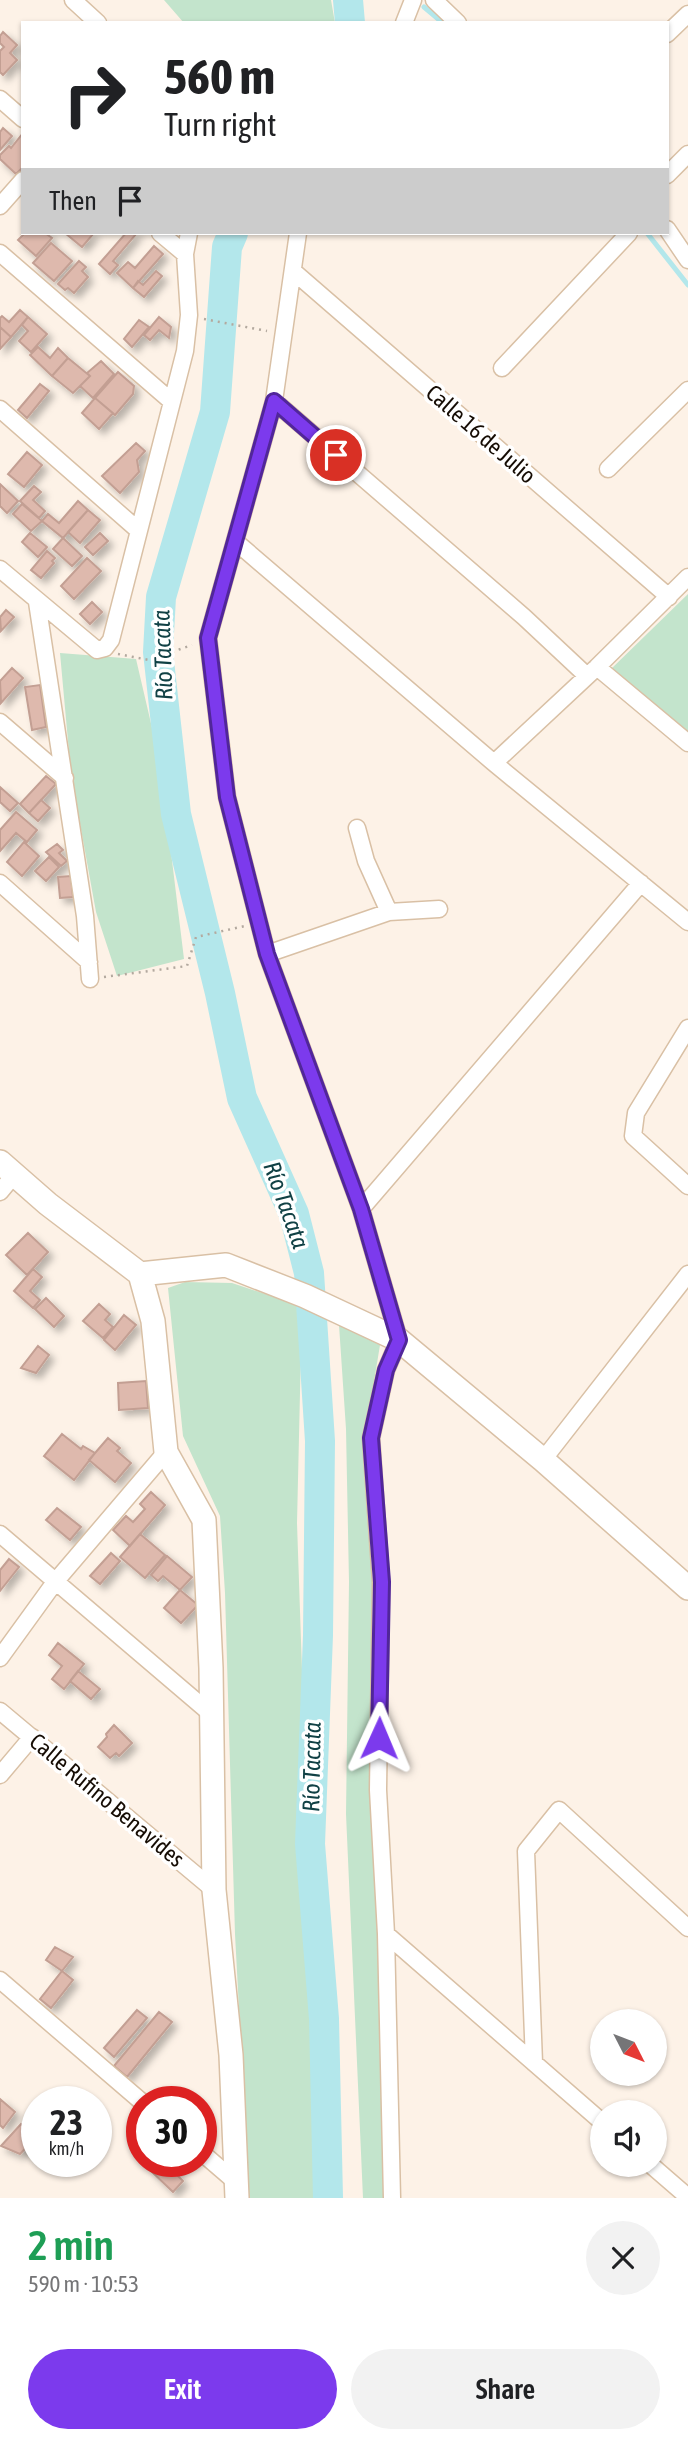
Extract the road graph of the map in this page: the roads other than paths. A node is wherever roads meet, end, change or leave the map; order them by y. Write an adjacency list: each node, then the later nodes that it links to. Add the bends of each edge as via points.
1 (74, 0): 5 (street)
2 (413, 0): 6 (street)
3 (434, 0): 7 (street)
4 (688, 14): 8 (street)
5 (96, 21)
6 (405, 21)
7 (456, 21)
8 (669, 32)
9 (0, 99): 10 (street)
10 (21, 116)
11 (688, 154): 12 (street)
12 (669, 174)
13 (21, 182): 14 (street)
14 (0, 206)
15 (669, 232): 22 (street)
16 (162, 235): 21 (street)
17 (189, 235): 21 (street)
18 (298, 235): 23 (street)
19 (627, 235): 24 (street)
20 (0, 253): 26 (street)
21 (186, 254): 26 (street, via 189,315)
22 (688, 260)
23 (293, 271): 27 (street); 34 (street, Calle 16 de Julio)
24 (502, 368)
25 (688, 390): 29 (street)
26 (171, 401): 30 (street)
27 (274, 401): 31 (street); 36 (street)
28 (0, 410): 30 (street)
29 (608, 469)
30 (138, 530): 35 (street, via 111,640 105,648 97,650)
31 (236, 542): 39 (street); 47 (street, via 208,638 227,797)
32 (0, 569): 35 (street)
33 (688, 577): 34 (street)
34 (669, 597): 36 (street)
35 (37, 602): 40 (street)
36 (592, 672): 38 (street); 39 (street)
37 (0, 722): 40 (street)
38 (688, 743)
39 (495, 763): 42 (street)
40 (65, 778): 43 (street, via 90,970)
41 (357, 828): 45 (street)
42 (641, 883): 46 (street); 51 (street)
43 (2, 889)
44 (439, 909): 45 (street)
45 (389, 912): 47 (street)
46 (688, 922)
47 (267, 954): 51 (street)
48 (688, 1028): 50 (street, via 636,1113 634,1136)
49 (5, 1176): 52 (street)
50 (688, 1186)
51 (361, 1209): 54 (street)
52 (140, 1274): 54 (street, via 226,1265); 55 (street, via 153,1321)
53 (686, 1281): 56 (street)
54 (399, 1340): 56 (street); 67 (street, via 386,1370 371,1438 382,1582 378,1790)
55 (166, 1452): 58 (street); 62 (street, via 204,1520)
56 (543, 1460): 59 (street)
57 (0, 1534): 58 (street)
58 (55, 1583): 60 (street); 62 (street)
59 (688, 1588)
60 (0, 1658)
61 (0, 1711): 63 (street, Calle Rufino Benavides)
62 (210, 1713): 65 (street)
63 (32, 1737): 64 (street); 65 (street, Calle Rufino Benavides)
64 (0, 1775)
65 (214, 1890): 74 (street, via 232,2055)
66 (688, 1928): 69 (street, via 559,1811 526,1851)
67 (386, 1934): 69 (street); 76 (street)
68 (0, 1980): 70 (street)
69 (534, 2063): 71 (street)
70 (126, 2088)
71 (590, 2112)
72 (217, 2169): 74 (street)
73 (665, 2177): 75 (street)
74 (237, 2190)
75 (688, 2196)
76 (392, 2198)

